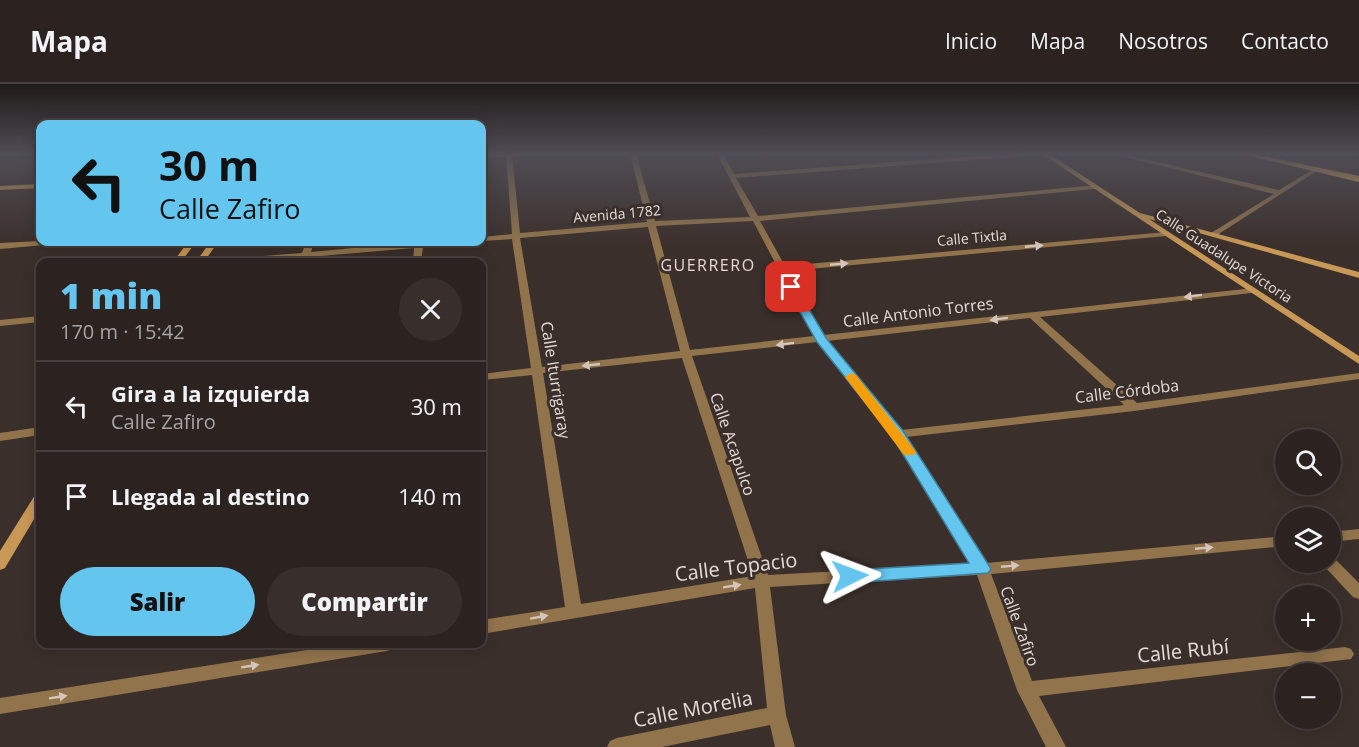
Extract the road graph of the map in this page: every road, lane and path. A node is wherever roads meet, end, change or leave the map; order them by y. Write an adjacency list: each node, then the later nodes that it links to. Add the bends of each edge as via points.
1 (512, 185): 16 (street, Calle Iturrigaray)
2 (641, 185): 13 (street, Calle Acapulco)
3 (735, 185): 12 (street, Calle Zafiro)
4 (1091, 185): 8 (street, Calle Guadalupe Victoria)
5 (1246, 185): 10 (street)
6 (1293, 185): 10 (street)
7 (36, 186): 9 (street)
8 (1094, 187): 11 (street, Calle Guadalupe Victoria); 12 (street, Avenida 1782)
9 (0, 189)
10 (1280, 193): 15 (street)
11 (1132, 212): 14 (street, Calle Guadalupe Victoria); 15 (street)
12 (755, 219): 13 (street, Avenida 1782); 22 (street, Calle Zafiro)
13 (650, 224): 16 (street, Avenida 1782); 29 (street, Calle Acapulco)
14 (1166, 234): 22 (street, Calle Tixtla, one-way to 14); 24 (street, Calle Guadalupe Victoria)
15 (1214, 235): 23 (street)
16 (516, 236): 17 (street, Avenida 1782); 31 (street, Calle Iturrigaray)
17 (486, 239)
18 (36, 243): 19 (street)
19 (0, 246)
20 (397, 246): 21 (street)
21 (311, 258)
22 (781, 269): 28 (street, Calle Zafiro)
23 (1359, 275)
24 (1251, 290): 25 (street, Calle Antonio Torres, one-way to 25); 30 (street, Calle Guadalupe Victoria)
25 (1032, 315): 28 (street, Calle Antonio Torres, one-way to 28); 34 (street)
26 (36, 319): 27 (street)
27 (0, 323)
28 (821, 340): 29 (street, Calle Antonio Torres, one-way to 29); 36 (street, Calle Zafiro)
29 (686, 355): 31 (street, Calle Antonio Torres, one-way to 31); 45 (street, Calle Acapulco)
30 (1359, 361)
31 (538, 371): 33 (street, Calle Antonio Torres); 47 (street, Calle Iturrigaray)
32 (1359, 376): 34 (street, Calle Córdoba)
33 (486, 377)
34 (1134, 407): 36 (street, Calle Córdoba)
35 (36, 432): 37 (street)
36 (898, 434): 43 (street, Calle Zafiro)
37 (0, 436)
38 (36, 505): 42 (street)
39 (1359, 534): 40 (street)
40 (1341, 536)
41 (1275, 542): 43 (street, Calle Topacio, one-way to 41)
42 (0, 564)
43 (982, 569): 45 (street, Calle Topacio); 51 (street, Calle Zafiro)
44 (1340, 573): 46 (street)
45 (762, 581): 47 (street, Calle Topacio, one-way to 45); 53 (street, Calle Acapulco)
46 (1359, 593)
47 (574, 611): 48 (street, Calle Topacio, one-way to 47)
48 (486, 626)
49 (355, 648): 52 (street, one-way to 49)
50 (1345, 654): 51 (street, Calle Rubí)
51 (1026, 690): 56 (street, Calle Zafiro)
52 (0, 706)
53 (777, 716): 54 (street, Calle Morelia); 55 (street, Calle Acapulco)
54 (617, 747)
55 (786, 747)
56 (1056, 747)

